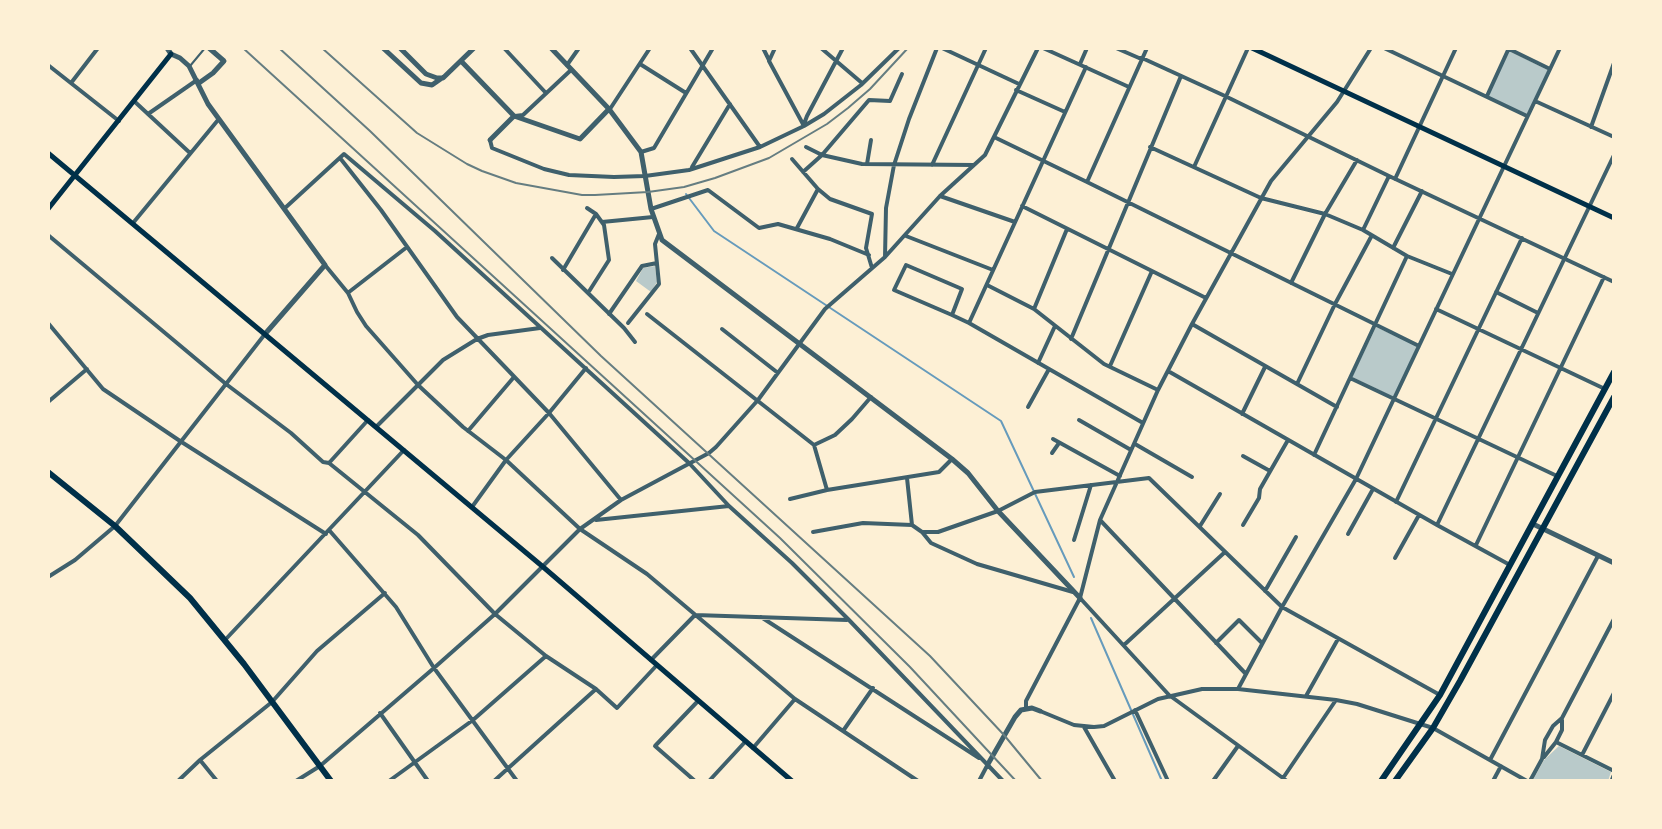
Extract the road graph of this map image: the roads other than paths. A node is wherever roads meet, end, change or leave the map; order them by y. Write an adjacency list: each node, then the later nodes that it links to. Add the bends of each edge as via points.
1 (98, 48): 49 (street)
2 (207, 48): 40 (lane); 48 (street, via 224,61)
3 (383, 48): 47 (street, via 421,83 432,85)
4 (400, 48): 47 (street, via 426,74)
5 (474, 48): 31 (street)
6 (504, 48): 54 (street)
7 (551, 48): 41 (street)
8 (579, 48): 41 (street)
9 (650, 48): 35 (street)
10 (690, 48): 38 (street)
11 (713, 48): 38 (street)
12 (763, 48): 32 (street)
13 (775, 48): 32 (street)
14 (821, 48): 33 (street)
15 (843, 48): 33 (street)
16 (899, 48): 50 (street)
17 (939, 48): 39 (street); 89 (street)
18 (986, 48): 39 (street)
19 (1040, 48): 36 (street); 51 (street)
20 (1087, 48): 36 (street)
21 (1116, 48): 30 (street)
22 (1147, 48): 30 (street)
23 (1250, 48): 53 (main road); 56 (street)
24 (1371, 48): 53 (street)
25 (1384, 48): 46 (street)
26 (1456, 48): 46 (street)
27 (1560, 48): 43 (street)
28 (1509, 49): 43 (street); 57 (street)
29 (169, 51): 40 (street); 58 (main road)
30 (1142, 58): 45 (street); 52 (street)
31 (461, 61): 47 (street); 64 (street)
32 (769, 61): 68 (street)
33 (836, 61): 50 (street); 68 (street)
34 (1614, 63): 70 (street)
35 (640, 64): 55 (street); 61 (street)
36 (1080, 64): 42 (street)
37 (48, 65): 49 (street)
38 (703, 65): 55 (street); 60 (street)
39 (979, 65): 51 (street); 90 (street)
40 (189, 66): 48 (street)
41 (569, 67): 54 (street); 61 (street)
42 (1086, 67): 52 (street); 62 (street)
43 (1550, 69): 59 (street)
44 (902, 74): 82 (street, via 890,101 869,100)
45 (1181, 76): 56 (street); 78 (street)
46 (1443, 77): 57 (street); 69 (street)
47 (443, 78)
48 (198, 82): 63 (street); 66 (street)
49 (71, 83): 67 (street)
50 (863, 84): 68 (street)
51 (1018, 87): 62 (street); 72 (street)
52 (1129, 87): 100 (street)
53 (1344, 91): 69 (main road); 71 (street)
54 (545, 92): 64 (street, via 523,115)
55 (686, 93): 79 (street, via 654,148)
56 (1225, 96): 71 (street); 93 (street)
57 (1487, 96): 65 (street)
58 (134, 101): 63 (street); 67 (main road)
59 (1535, 101): 65 (street); 70 (street)
60 (730, 104): 76 (street); 94 (street)
61 (609, 109): 64 (street, via 580,139); 79 (street)
62 (1066, 113): 87 (street)
63 (148, 114): 81 (street)
64 (514, 116): 74 (street)
65 (1527, 116): 92 (street)
66 (218, 119): 81 (street); 108 (street)
67 (119, 121): 96 (main road)
68 (804, 126): 76 (street)
69 (1420, 127): 92 (main road); 99 (street)
70 (1591, 127): 73 (street)
71 (1309, 136): 86 (street); 104 (street)
72 (994, 137): 87 (street); 91 (street)
73 (1614, 137)
74 (490, 140): 97 (street, via 492,148 569,175)
75 (871, 140): 88 (street)
76 (760, 147): 94 (street)
77 (806, 147): 82 (street)
78 (1150, 147): 93 (street); 105 (street)
79 (641, 152): 97 (street)
80 (48, 153): 96 (main road)
81 (190, 153): 119 (street)
82 (822, 155): 88 (street); 95 (street)
83 (1614, 155): 107 (street)
84 (340, 158): 108 (street); 128 (street); 165 (street, via 344,154 435,231)
85 (792, 159): 95 (street)
86 (1357, 160): 98 (street); 113 (street)
87 (1043, 161): 100 (street); 106 (street)
88 (867, 164): 89 (street)
89 (894, 165): 90 (street); 134 (street)
90 (932, 165): 91 (street)
91 (976, 165): 103 (street)
92 (1503, 166): 107 (main road); 115 (street)
93 (1194, 167): 104 (street)
94 (692, 169): 97 (street)
95 (803, 172): 101 (street)
96 (76, 176): 110 (main road); 119 (main road)
97 (645, 176): 111 (street)
98 (1389, 176): 99 (street); 122 (street)
99 (1395, 179): 102 (street)
100 (1087, 182): 105 (street)
101 (818, 189): 120 (street); 132 (street, via 830,199 872,214)
102 (1422, 191): 115 (street); 129 (street)
103 (940, 196): 118 (street); 125 (street)
104 (1261, 198): 113 (street); 131 (street)
105 (1128, 202): 130 (street); 131 (street)
106 (1022, 206): 118 (street); 121 (street)
107 (1589, 206): 116 (main road); 136 (street)
108 (285, 208): 138 (street)
109 (587, 208): 112 (street)
110 (48, 209)
111 (651, 209): 114 (street); 120 (street, via 708,190 759,228)
112 (596, 214): 117 (street); 140 (street)
113 (1325, 214): 122 (street); 146 (street)
114 (653, 217): 117 (street); 123 (street)
115 (1479, 218): 127 (street); 143 (street)
116 (1614, 218)
117 (602, 222): 150 (street, via 609,260)
118 (1015, 222): 141 (street)
119 (133, 223): 168 (main road)
120 (797, 228): 132 (street)
121 (1067, 229): 130 (street); 153 (street)
122 (1363, 230): 126 (street)
123 (659, 234): 137 (street); 172 (street)
124 (48, 235): 187 (street)
125 (906, 236): 134 (street); 141 (street)
126 (1371, 237): 129 (street); 152 (street)
127 (1522, 238): 136 (street); 148 (street)
128 (407, 247): 149 (street); 169 (street)
129 (1393, 248): 133 (street)
130 (1108, 250): 142 (street); 170 (street)
131 (1232, 253): 146 (street); 151 (street)
132 (869, 255): 139 (street)
133 (1407, 256): 143 (street); 163 (street)
134 (885, 257): 139 (street)
135 (552, 258): 140 (street)
136 (1564, 258): 144 (street); 155 (street)
137 (657, 263): 156 (street, via 642,266); 160 (street, via 659,284)
138 (325, 265): 149 (street); 168 (street)
139 (872, 268): 172 (street, via 825,309)
140 (563, 270): 150 (street)
141 (993, 270): 147 (street)
142 (1152, 271): 151 (street); 176 (street)
143 (1453, 274): 154 (street)
144 (1604, 277): 145 (street); 178 (street)
145 (1614, 282)
146 (1291, 283): 152 (street)
147 (987, 285): 153 (street); 161 (street)
148 (1496, 292): 155 (street); 166 (street)
149 (348, 293): 189 (street, via 366,326)
150 (588, 293): 156 (street)
151 (1206, 298): 162 (street)
152 (1335, 304): 163 (street); 188 (street)
153 (1034, 309): 164 (street)
154 (1436, 309): 166 (street); 173 (street)
155 (1538, 313): 174 (street)
156 (609, 314): 171 (street)
157 (647, 314): 195 (street)
158 (952, 315): 158 (street, via 894,290 906,265 962,289); 161 (street)
159 (48, 323): 180 (street)
160 (628, 323)
161 (969, 323): 175 (street)
162 (1192, 324): 177 (street); 182 (street)
163 (1375, 325): 173 (street); 186 (street)
164 (1055, 326): 170 (street); 175 (street)
165 (540, 328): 169 (street); 179 (street)
166 (1478, 328): 174 (street); 201 (street)
167 (722, 329): 184 (street)
168 (265, 334): 187 (street); 202 (main road)
169 (477, 339): 185 (street); 189 (street, via 443,360)
170 (1071, 339): 176 (street)
171 (635, 342)
172 (800, 343): 184 (street); 192 (street)
173 (1419, 346): 194 (street)
174 (1521, 348): 178 (street); 208 (street)
175 (1038, 363): 181 (street)
176 (1110, 366): 191 (street)
177 (1265, 367): 188 (street); 200 (street)
178 (1561, 367): 190 (street); 219 (street)
179 (586, 368): 199 (street); 223 (street)
180 (87, 369): 196 (street); 210 (street, via 103,389)
181 (1049, 369): 197 (street); 204 (street)
182 (1168, 371): 191 (street); 200 (street)
183 (1614, 372): 190 (highway)
184 (778, 373): 195 (street)
185 (514, 377): 199 (street); 206 (street)
186 (1350, 378): 194 (street); 198 (street)
187 (226, 384): 210 (street); 222 (street)
188 (1297, 384): 198 (street)
189 (418, 385): 205 (street); 206 (street)
190 (1605, 389): 227 (highway)
191 (1158, 390): 204 (street)
192 (871, 397): 213 (street, via 835,435); 220 (street)
193 (1614, 397): 252 (highway)
194 (1394, 399): 201 (street); 230 (street)
195 (758, 400): 213 (street); 223 (street, via 716,447)
196 (48, 402)
197 (1028, 407)
198 (1337, 407): 217 (street)
199 (549, 413): 221 (street); 237 (street)
200 (1242, 414): 209 (street)
201 (1436, 419): 208 (street); 238 (street)
202 (368, 420): 205 (main road); 222 (street)
203 (1079, 420): 215 (street)
204 (1143, 423): 212 (street)
205 (376, 427): 214 (main road)
206 (468, 431): 221 (street)
207 (1053, 439): 211 (street)
208 (1478, 439): 219 (street); 248 (street)
209 (1288, 440): 217 (street); 224 (street)
210 (180, 441): 249 (street); 253 (street)
211 (1059, 443): 216 (street); 229 (street)
212 (1134, 444): 215 (street); 226 (street)
213 (814, 445): 233 (street)
214 (404, 450): 234 (street); 240 (main road)
215 (1131, 450): 229 (street)
216 (1052, 453)
217 (1314, 455): 230 (street)
218 (1243, 456): 224 (street)
219 (1518, 457): 227 (street); 259 (street)
220 (952, 459): 228 (street, via 939,472); 241 (street)
221 (506, 460): 240 (street); 251 (street)
222 (329, 463): 234 (street)
223 (689, 463): 237 (street); 239 (street)
224 (1270, 471): 247 (street)
225 (48, 472): 249 (highway)
226 (1192, 477)
227 (1559, 477): 245 (highway)
228 (907, 478): 233 (street); 246 (street)
229 (1119, 479): 231 (street); 243 (street); 250 (street, via 1149,478)
230 (1356, 479): 232 (street); 272 (street)
231 (1091, 485): 241 (street, via 1031,494); 258 (street)
232 (1373, 489): 238 (street); 256 (street)
233 (827, 490): 236 (street)
234 (366, 492): 253 (street); 273 (street, via 418,535)
235 (1220, 494): 250 (street)
236 (790, 499)
237 (621, 500): 244 (street)
238 (1396, 502): 242 (street)
239 (729, 506): 244 (street); 277 (street)
240 (472, 507): 265 (main road)
241 (998, 511): 255 (street, via 938,532); 269 (street)
242 (1419, 515): 248 (street); 262 (street)
243 (1100, 520): 270 (street); 271 (street)
244 (594, 521): 251 (street)
245 (1533, 524): 252 (street); 264 (highway)
246 (912, 525): 254 (street, via 863,523); 255 (street)
247 (1243, 525)
248 (1437, 525): 259 (street)
249 (115, 526): 266 (street); 281 (highway)
250 (1200, 527): 260 (street)
251 (580, 529): 265 (street); 274 (street, via 647,574)
252 (1543, 529): 261 (street); 309 (highway)
253 (327, 532): 268 (street); 281 (street)
254 (813, 532)
255 (922, 532): 269 (street, via 931,543 977,564)
256 (1348, 534)
257 (1296, 537): 267 (street)
258 (1074, 540)
259 (1476, 546): 264 (street)
260 (1225, 552): 267 (street); 271 (street)
261 (1598, 556): 263 (street); 318 (street)
262 (1395, 558)
263 (1614, 563)
264 (1510, 565): 295 (highway)
265 (542, 566): 273 (street); 286 (main road)
266 (48, 577)
267 (1265, 591): 272 (street)
268 (385, 593): 288 (street); 300 (street, via 317,651)
269 (1075, 593): 270 (street)
270 (1080, 598): 284 (street); 301 (street)
271 (1174, 598): 282 (street); 284 (street)
272 (1282, 607): 280 (street); 283 (street)
273 (495, 614): 285 (street); 288 (street)
274 (695, 615): 275 (street); 286 (street); 297 (street)
275 (761, 617): 277 (street); 290 (street)
276 (1614, 619): 278 (street)
277 (849, 620): 320 (street)
278 (1606, 632): 279 (street); 305 (street)
279 (1614, 636)
280 (1339, 638): 295 (street); 296 (street)
281 (225, 640): 300 (highway)
282 (1216, 643): 283 (street, via 1239,620); 289 (street)
283 (1262, 643): 289 (street)
284 (1123, 645): 294 (street)
285 (546, 656): 291 (street); 306 (street)
286 (651, 660): 287 (main road)
287 (657, 665): 291 (street, via 617,708); 299 (main road)
288 (434, 668): 304 (street); 306 (street)
289 (1245, 673): 292 (street)
290 (873, 688): 310 (street); 320 (street)
291 (596, 689): 323 (street)
292 (1238, 689): 294 (street); 296 (street)
293 (1614, 693): 315 (street)
294 (1169, 695): 302 (street); 313 (street)
295 (1440, 695): 307 (highway)
296 (1306, 696): 298 (street)
297 (795, 699): 310 (street); 314 (street)
298 (1336, 700): 307 (street); 326 (street)
299 (698, 701): 311 (main road); 335 (street, via 655,746)
300 (272, 702): 317 (street); 321 (highway)
301 (1026, 708): 303 (street); 320 (street, via 1015,717)
302 (1134, 710): 308 (street, via 1104,726); 342 (street)
303 (1040, 711): 308 (street)
304 (380, 713): 319 (street); 321 (street)
305 (1562, 718): 312 (street); 316 (street, via 1545,740)
306 (473, 720): 319 (street); 323 (street)
307 (1421, 723): 309 (street); 325 (highway)
308 (1084, 727): 341 (street)
309 (1433, 728): 318 (street); 344 (highway)
310 (843, 731): 338 (street)
311 (746, 741): 314 (main road); 336 (street)
312 (1556, 742): 315 (street); 316 (street)
313 (1238, 746): 326 (street); 343 (street)
314 (753, 748): 337 (main road)
315 (1582, 755): 324 (street)
316 (1542, 759): 346 (street)
317 (200, 760): 327 (street); 328 (street)
318 (1490, 760): 322 (street)
319 (414, 763): 331 (street); 332 (street)
320 (988, 764): 339 (street); 340 (street)
321 (320, 766): 329 (street); 330 (highway)
322 (1501, 766): 345 (street); 346 (street)
323 (508, 769): 333 (street); 334 (street)
324 (1613, 776)
325 (1381, 779)
326 (1284, 780)
327 (178, 781)
328 (217, 781)
329 (296, 781)
330 (331, 781)
331 (389, 781)
332 (428, 781)
333 (494, 781)
334 (517, 781)
335 (695, 781)
336 (709, 781)
337 (792, 781)
338 (918, 781)
339 (979, 781)
340 (1003, 781)
341 (1115, 781)
342 (1168, 781)
343 (1213, 781)
344 (1397, 781)
345 (1493, 781)
346 (1528, 781)

